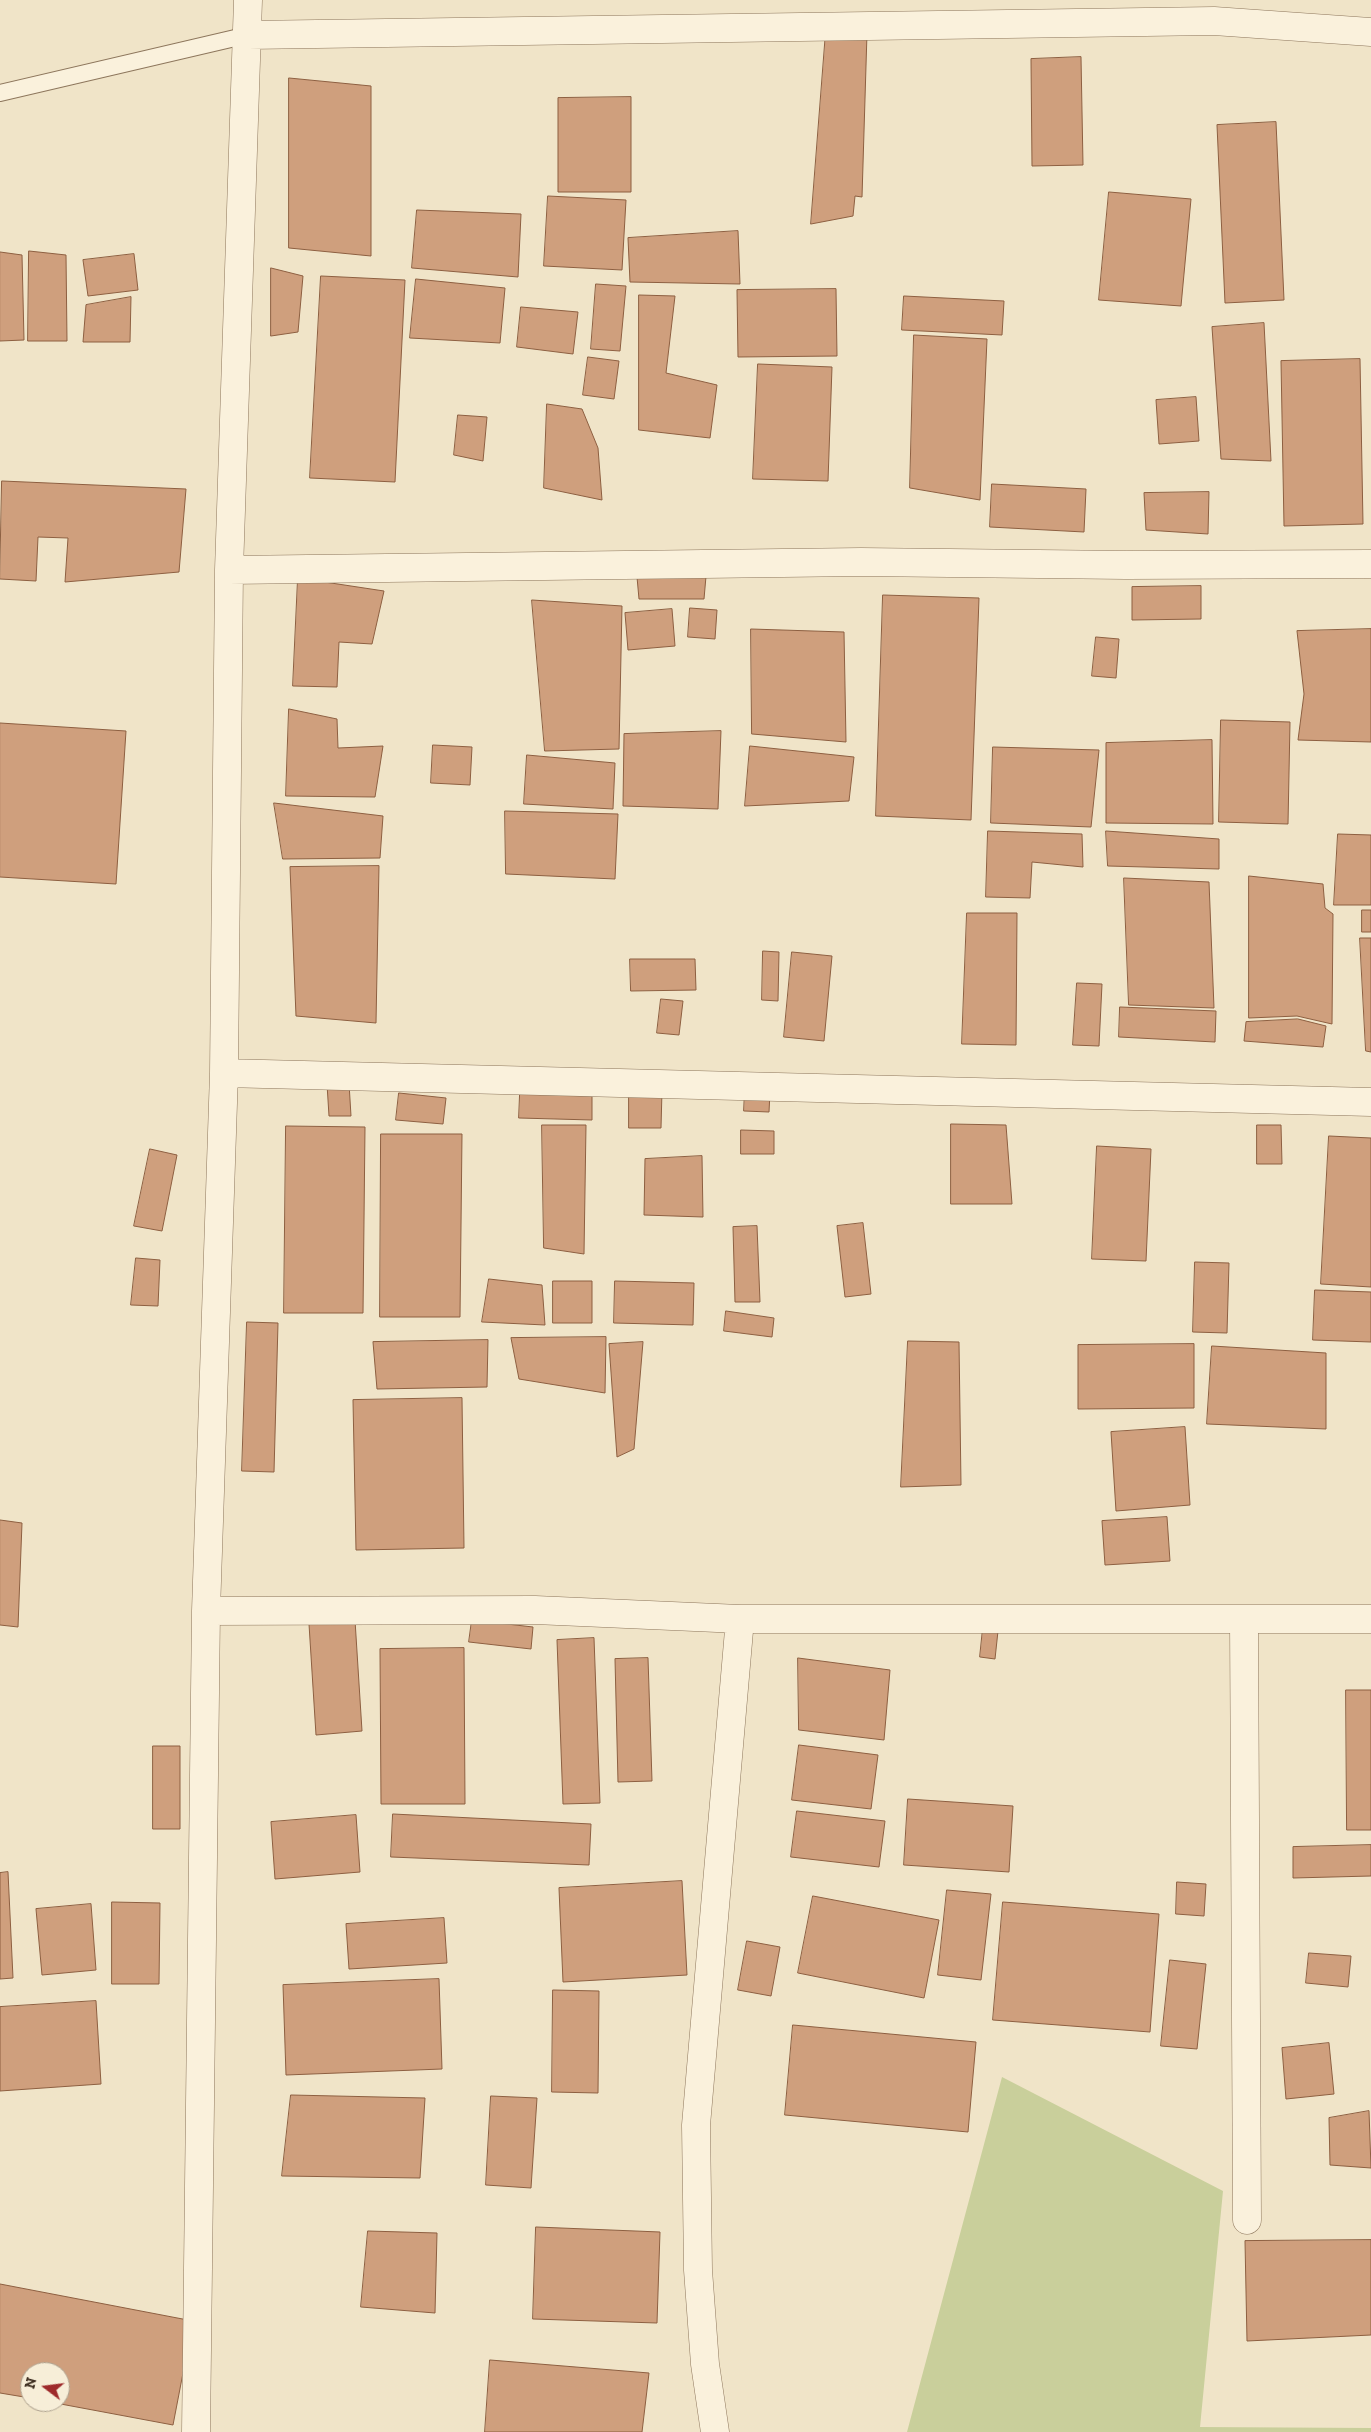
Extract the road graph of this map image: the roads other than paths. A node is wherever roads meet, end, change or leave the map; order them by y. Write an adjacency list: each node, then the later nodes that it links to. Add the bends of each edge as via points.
1 (248, 0): 3 (street)
2 (1371, 32): 3 (street, via 1214,21)
3 (248, 35): 4 (lane); 6 (street)
4 (0, 93)
5 (1371, 564): 6 (street, via 861,562)
6 (229, 570): 7 (street)
7 (224, 1074): 8 (street); 9 (street)
8 (1371, 1102)
9 (206, 1611): 10 (street, via 535,1610); 14 (street)
10 (740, 1619): 11 (street); 15 (street, via 696,2125 698,2270 705,2364)
11 (1244, 1619): 12 (street); 13 (street)
12 (1371, 1619)
13 (1247, 2220)
14 (196, 2432)
15 (715, 2432)

